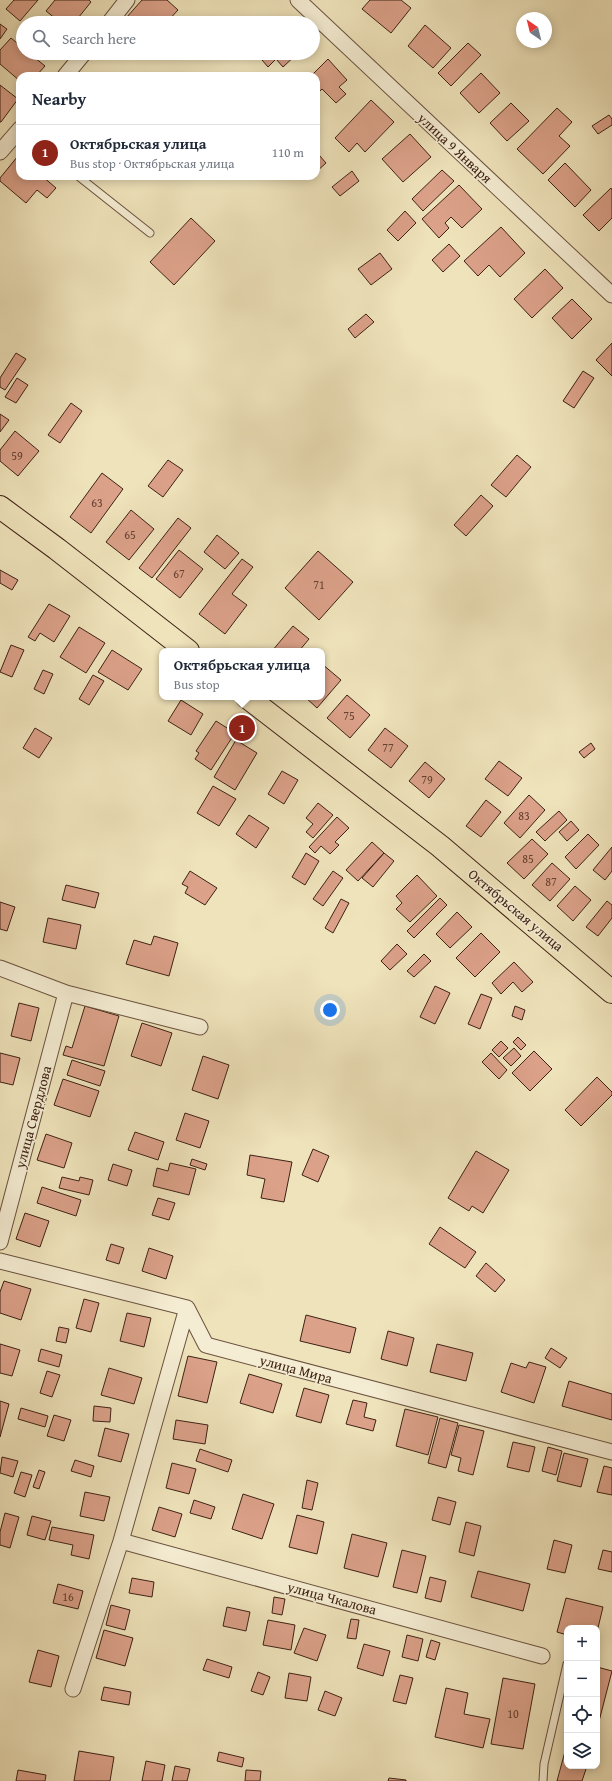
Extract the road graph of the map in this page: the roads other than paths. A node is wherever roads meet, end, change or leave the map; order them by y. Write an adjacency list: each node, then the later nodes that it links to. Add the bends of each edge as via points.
1 (127, 0): 3 (street)
2 (298, 0): 4 (street, улица 9 Января)
3 (114, 16)
4 (315, 16)
5 (320, 21): 12 (street, улица 9 Января)
6 (78, 60): 7 (street)
7 (68, 72)
8 (16, 134): 9 (street)
9 (0, 152)
10 (83, 180): 11 (lane)
11 (150, 233)
12 (612, 295)
13 (0, 507): 14 (main road)
14 (184, 648)
15 (251, 700): 17 (main road, Октябрьская улица, via 440,846)
16 (0, 968): 18 (street)
17 (612, 992)
18 (66, 993): 19 (street); 20 (street, улица Свердлова)
19 (200, 1027)
20 (0, 1242)
21 (0, 1261): 22 (street)
22 (187, 1308): 23 (street, улица Мира, via 206,1345); 24 (street)
23 (612, 1452)
24 (121, 1541): 25 (street, улица Чкалова); 27 (street)
25 (542, 1656)
26 (564, 1677): 28 (lane, via 544,1764)
27 (73, 1689)
28 (543, 1781)

